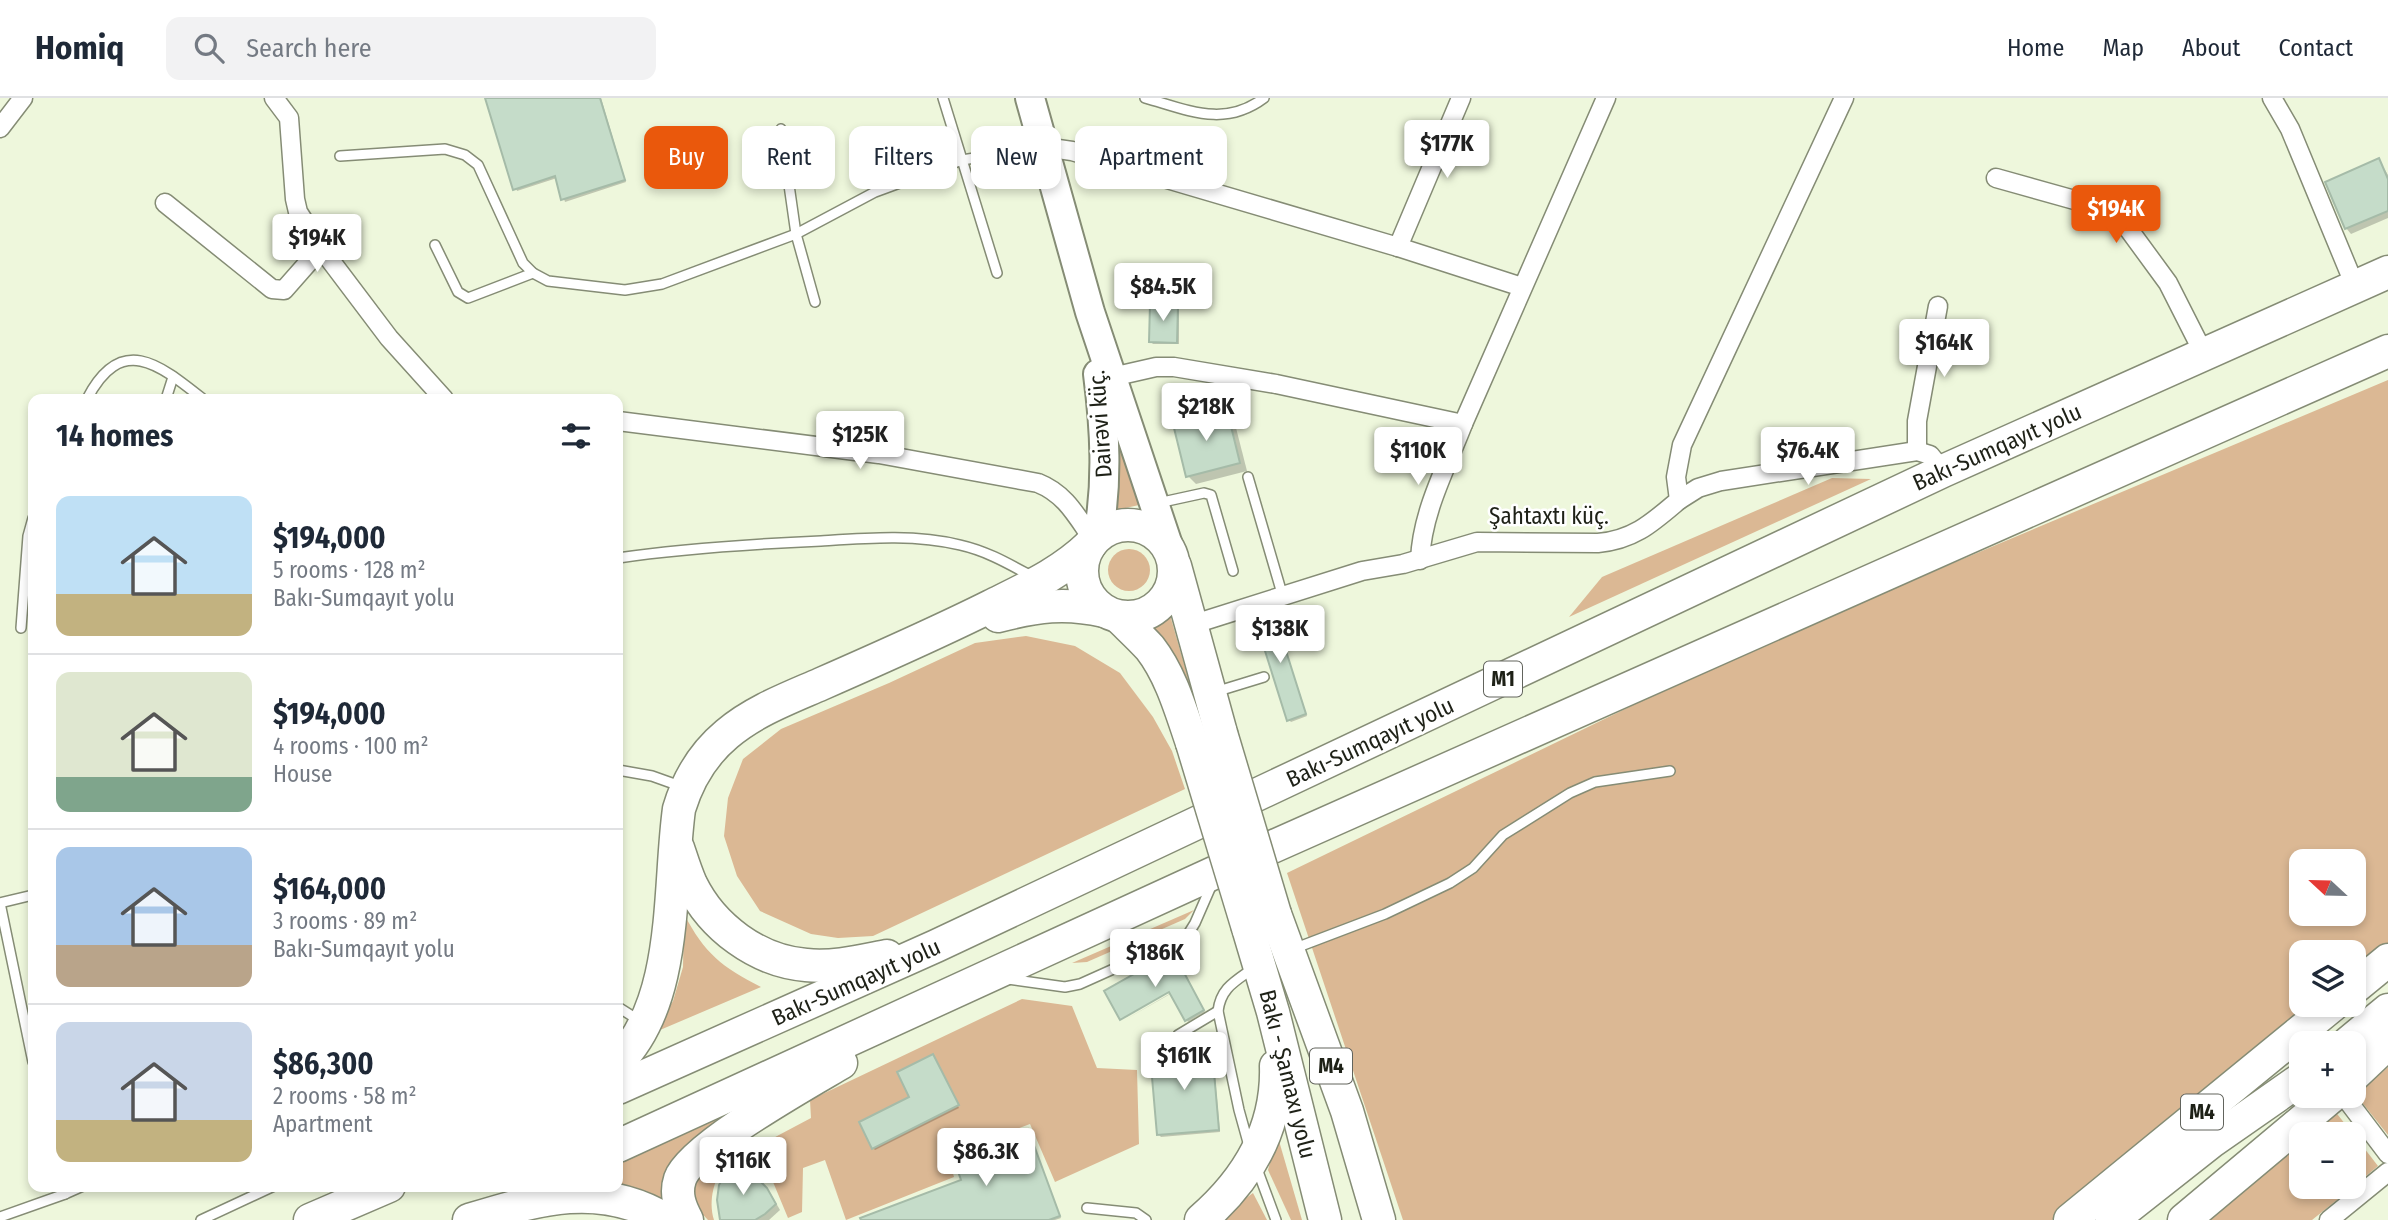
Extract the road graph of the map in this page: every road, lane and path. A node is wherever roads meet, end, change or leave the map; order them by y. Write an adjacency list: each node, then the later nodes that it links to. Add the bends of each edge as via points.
1 (23, 98): 12 (street)
2 (274, 98): 24 (street, via 289,118 298,212)
3 (943, 98): 16 (lane)
4 (1030, 98): 11 (main road, Dairəvi küç.)
5 (1145, 98): 6 (lane, via 1218,115 1251,108)
6 (1264, 98)
7 (1461, 98): 23 (street)
8 (1606, 98): 29 (street)
9 (1844, 98): 46 (street, via 1682,445 1676,477)
10 (2272, 98): 28 (street, via 2290,129)
11 (1038, 126)
12 (0, 128)
13 (1061, 149): 23 (street)
14 (340, 156): 26 (lane, via 445,149 465,155 478,165 523,264)
15 (971, 159): 16 (lane)
16 (962, 160): 21 (lane, via 875,192); 27 (lane)
17 (1996, 178): 34 (street, via 2113,214 2168,283)
18 (790, 189): 21 (lane)
19 (1056, 189): 32 (main road, Dairəvi küç.)
20 (165, 203): 24 (street, via 278,291 284,290)
21 (796, 234): 26 (lane, via 662,284 625,290 548,281); 30 (lane)
22 (435, 245): 26 (lane, via 458,292 468,298)
23 (1398, 247): 29 (street)
24 (321, 248): 40 (street, via 389,338)
25 (2388, 272): 28 (highway, Bakı-Sumqayıt yolu / M1)
26 (533, 273)
27 (997, 273)
28 (2355, 286): 34 (highway, Bakı-Sumqayıt yolu / M1)
29 (1522, 287): 42 (street)
30 (815, 302)
31 (1938, 306): 43 (street, via 1917,421)
32 (1090, 312): 36 (main road, Dairəvi küç.); 49 (main road, Dairəvi küç., via 1105,451)
33 (2388, 351): 67 (highway)
34 (2204, 354): 44 (highway, Bakı-Sumqayıt yolu / M1)
35 (173, 377): 37 (lane, via 152,364 126,360 103,374); 38 (lane); 39 (lane)
36 (1112, 377): 42 (street, via 1174,367); 47 (main road, Dairəvi küç.)
37 (90, 394)
38 (168, 394)
39 (196, 394)
40 (439, 394)
41 (623, 422): 49 (street, via 879,454 1038,483 1065,500)
42 (1463, 424): 52 (street, via 1427,517)
43 (1917, 451): 44 (street, via 1930,455); 46 (street, Şahtaxtı küç., via 1721,481)
44 (1943, 471): 70 (highway, Bakı-Sumqayıt yolu / M1)
45 (1248, 477): 55 (lane)
46 (1679, 499): 52 (street, Şahtaxtı küç., via 1637,533 1618,541 1477,542)
47 (1153, 505): 51 (main road, Dairəvi küç.); 53 (lane, via 1210,495)
48 (28, 537): 58 (lane)
49 (1094, 541): 51 (highway, via 1120,525 1145,528 1165,543); 54 (highway); 56 (highway, via 1083,559 1085,588 1093,601)
50 (623, 557): 54 (lane, via 742,544 928,539 993,555)
51 (1172, 558): 56 (highway, via 1174,577 1161,604 1134,617); 57 (highway)
52 (1420, 560): 55 (street, Şahtaxtı küç., via 1362,571)
53 (1233, 571)
54 (1041, 581): 59 (highway)
55 (1283, 597): 57 (street, Şahtaxtı küç.)
56 (1112, 614): 59 (highway, via 1079,606 1039,607); 62 (highway, via 1151,650)
57 (1191, 625): 61 (highway)
58 (20, 628)
59 (946, 628): 65 (highway, via 760,711 727,734 702,760)
60 (1264, 677): 61 (lane)
61 (1210, 693): 62 (highway)
62 (1207, 738): 69 (highway, bridge)
63 (623, 771): 65 (lane)
64 (1670, 771): 71 (lane, via 1595,782 1570,793 1503,835 1473,868 1450,883)
65 (685, 788): 66 (highway)
66 (675, 840): 70 (highway, via 691,884 714,919 746,946 767,955 806,965 833,965); 78 (highway, via 664,962 656,998)
67 (1218, 872): 74 (highway); 74 (lane, via 1187,936 1080,984)
68 (28, 896): 81 (lane, via 0,903)
69 (1261, 921): 71 (highway, Bakı - Şamaxı yolu / M4); 73 (highway, Bakı - Şamaxı yolu / M4)
70 (936, 946): 87 (highway, Bakı-Sumqayıt yolu / M1)
71 (1289, 951): 113 (highway, Bakı - Şamaxı yolu / M4, via 1343,1100)
72 (2388, 960): 75 (highway)
73 (1259, 964): 77 (lane, via 1225,990); 79 (highway, Bakı - Şamaxı yolu / M4)
74 (989, 976): 92 (highway); 107 (highway, via 791,1092 698,1155 679,1181 677,1194)
75 (2366, 978)
76 (2388, 1010): 82 (highway)
77 (1218, 1011): 83 (lane); 94 (lane)
78 (625, 1012): 85 (highway, via 628,1052)
79 (1273, 1012): 94 (highway, via 1273,1111); 111 (highway, Bakı - Şamaxı yolu / M4); 112 (highway, via 1304,1070)
80 (2318, 1017): 114 (highway, M4)
81 (28, 1023)
82 (2363, 1031)
83 (1178, 1035)
84 (2388, 1043): 86 (highway)
85 (623, 1057)
86 (2366, 1064)
87 (623, 1086)
88 (2289, 1088): 115 (highway)
89 (2289, 1090): 116 (highway, M4)
90 (2318, 1108): 117 (highway)
91 (2353, 1108): 93 (street)
92 (623, 1144)
93 (2388, 1154)
94 (1253, 1159): 109 (highway, via 1237,1183); 110 (lane)
95 (2388, 1172): 118 (street)
96 (59, 1192): 101 (lane)
97 (261, 1192): 102 (lane)
98 (375, 1192): 103 (highway)
99 (516, 1192): 104 (highway)
100 (1087, 1208): 108 (lane, via 1136,1213)
101 (0, 1217)
102 (201, 1220)
103 (310, 1220)
104 (456, 1220)
105 (469, 1220): 106 (highway, via 544,1199 579,1196 616,1199)
106 (666, 1220)
107 (687, 1220)
108 (1146, 1220)
109 (1200, 1220)
110 (1276, 1220)
111 (1325, 1220)
112 (1346, 1220)
113 (1379, 1220)
114 (2070, 1220)
115 (2112, 1220)
116 (2138, 1220)
117 (2184, 1220)
118 (2329, 1220)

